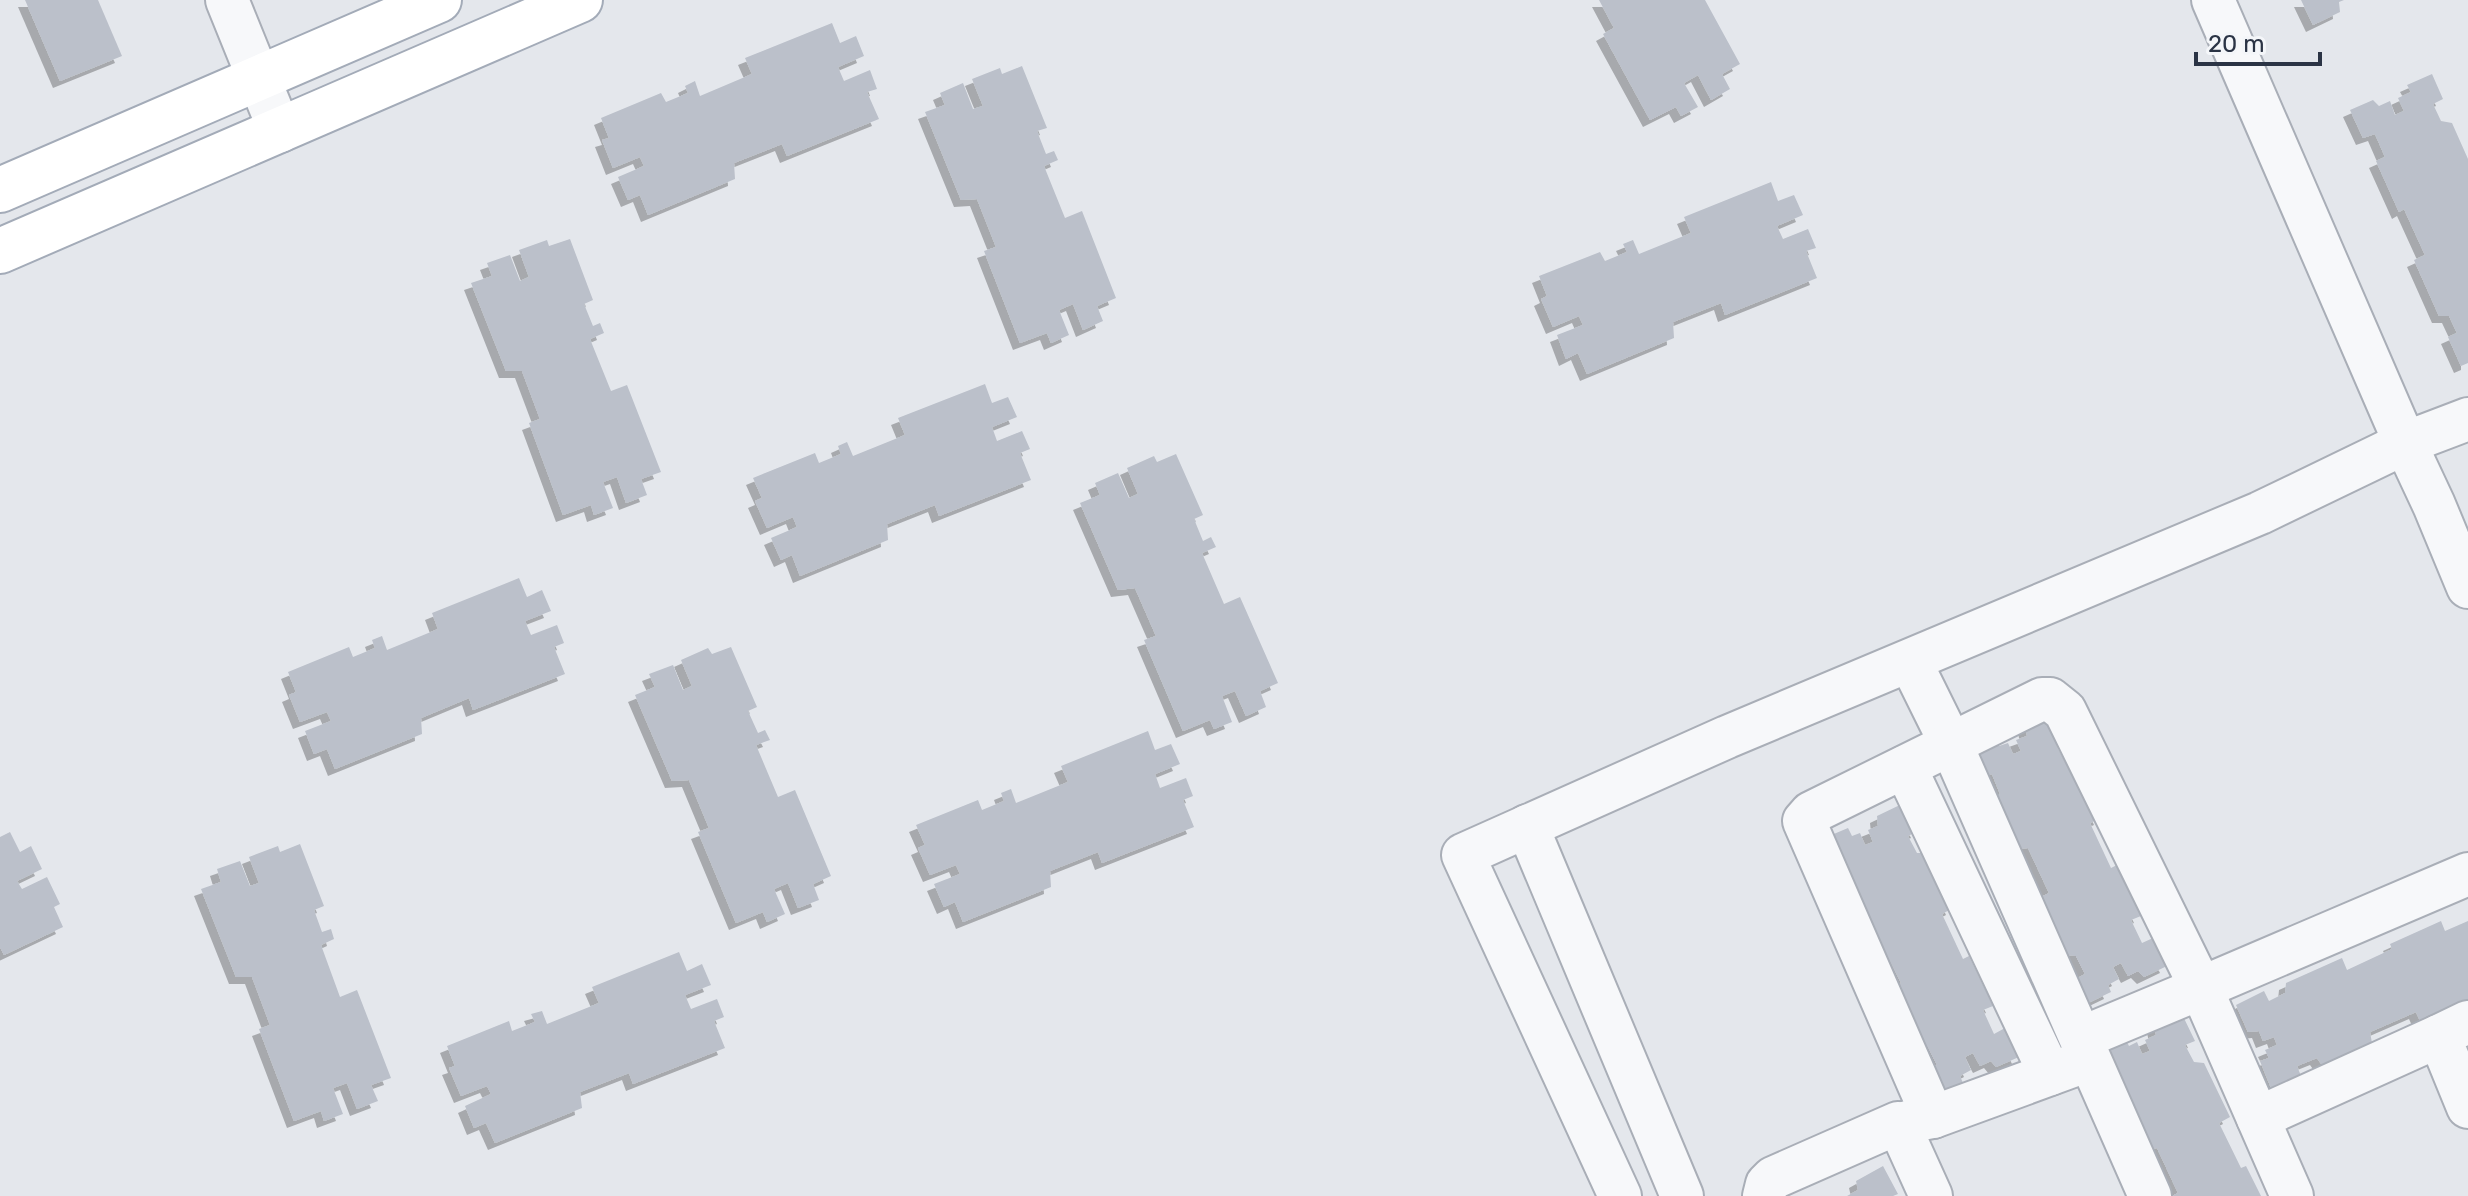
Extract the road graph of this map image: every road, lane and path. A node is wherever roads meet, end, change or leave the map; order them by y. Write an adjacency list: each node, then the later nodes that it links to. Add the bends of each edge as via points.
1 (227, 0): 5 (street)
2 (439, 0): 5 (main road)
3 (580, 0): 6 (main road)
4 (2213, 0): 10 (street)
5 (258, 79): 6 (street); 7 (main road)
6 (280, 131): 8 (main road)
7 (0, 190)
8 (0, 251)
9 (2468, 419): 10 (street)
10 (2405, 443): 11 (street); 12 (street, via 2260,513)
11 (2468, 587)
12 (1910, 661): 13 (street); 15 (street)
13 (1951, 744): 14 (street); 17 (street, via 2042,699 2065,711); 19 (street)
14 (1905, 767): 20 (street); 23 (street, via 1804,821)
15 (1527, 826): 24 (street, via 1463,855); 25 (street)
16 (2468, 874): 17 (street)
17 (2201, 988): 19 (street); 22 (street)
18 (2454, 1029): 21 (street); 22 (street)
19 (2086, 1048): 20 (street); 28 (street)
20 (2050, 1074): 23 (street)
21 (2468, 1107)
22 (2258, 1118): 29 (street)
23 (1916, 1120): 26 (street, via 1773,1178); 27 (street)
24 (1620, 1196)
25 (1682, 1196)
26 (1764, 1196)
27 (1931, 1196)
28 (2150, 1196)
29 (2292, 1196)

